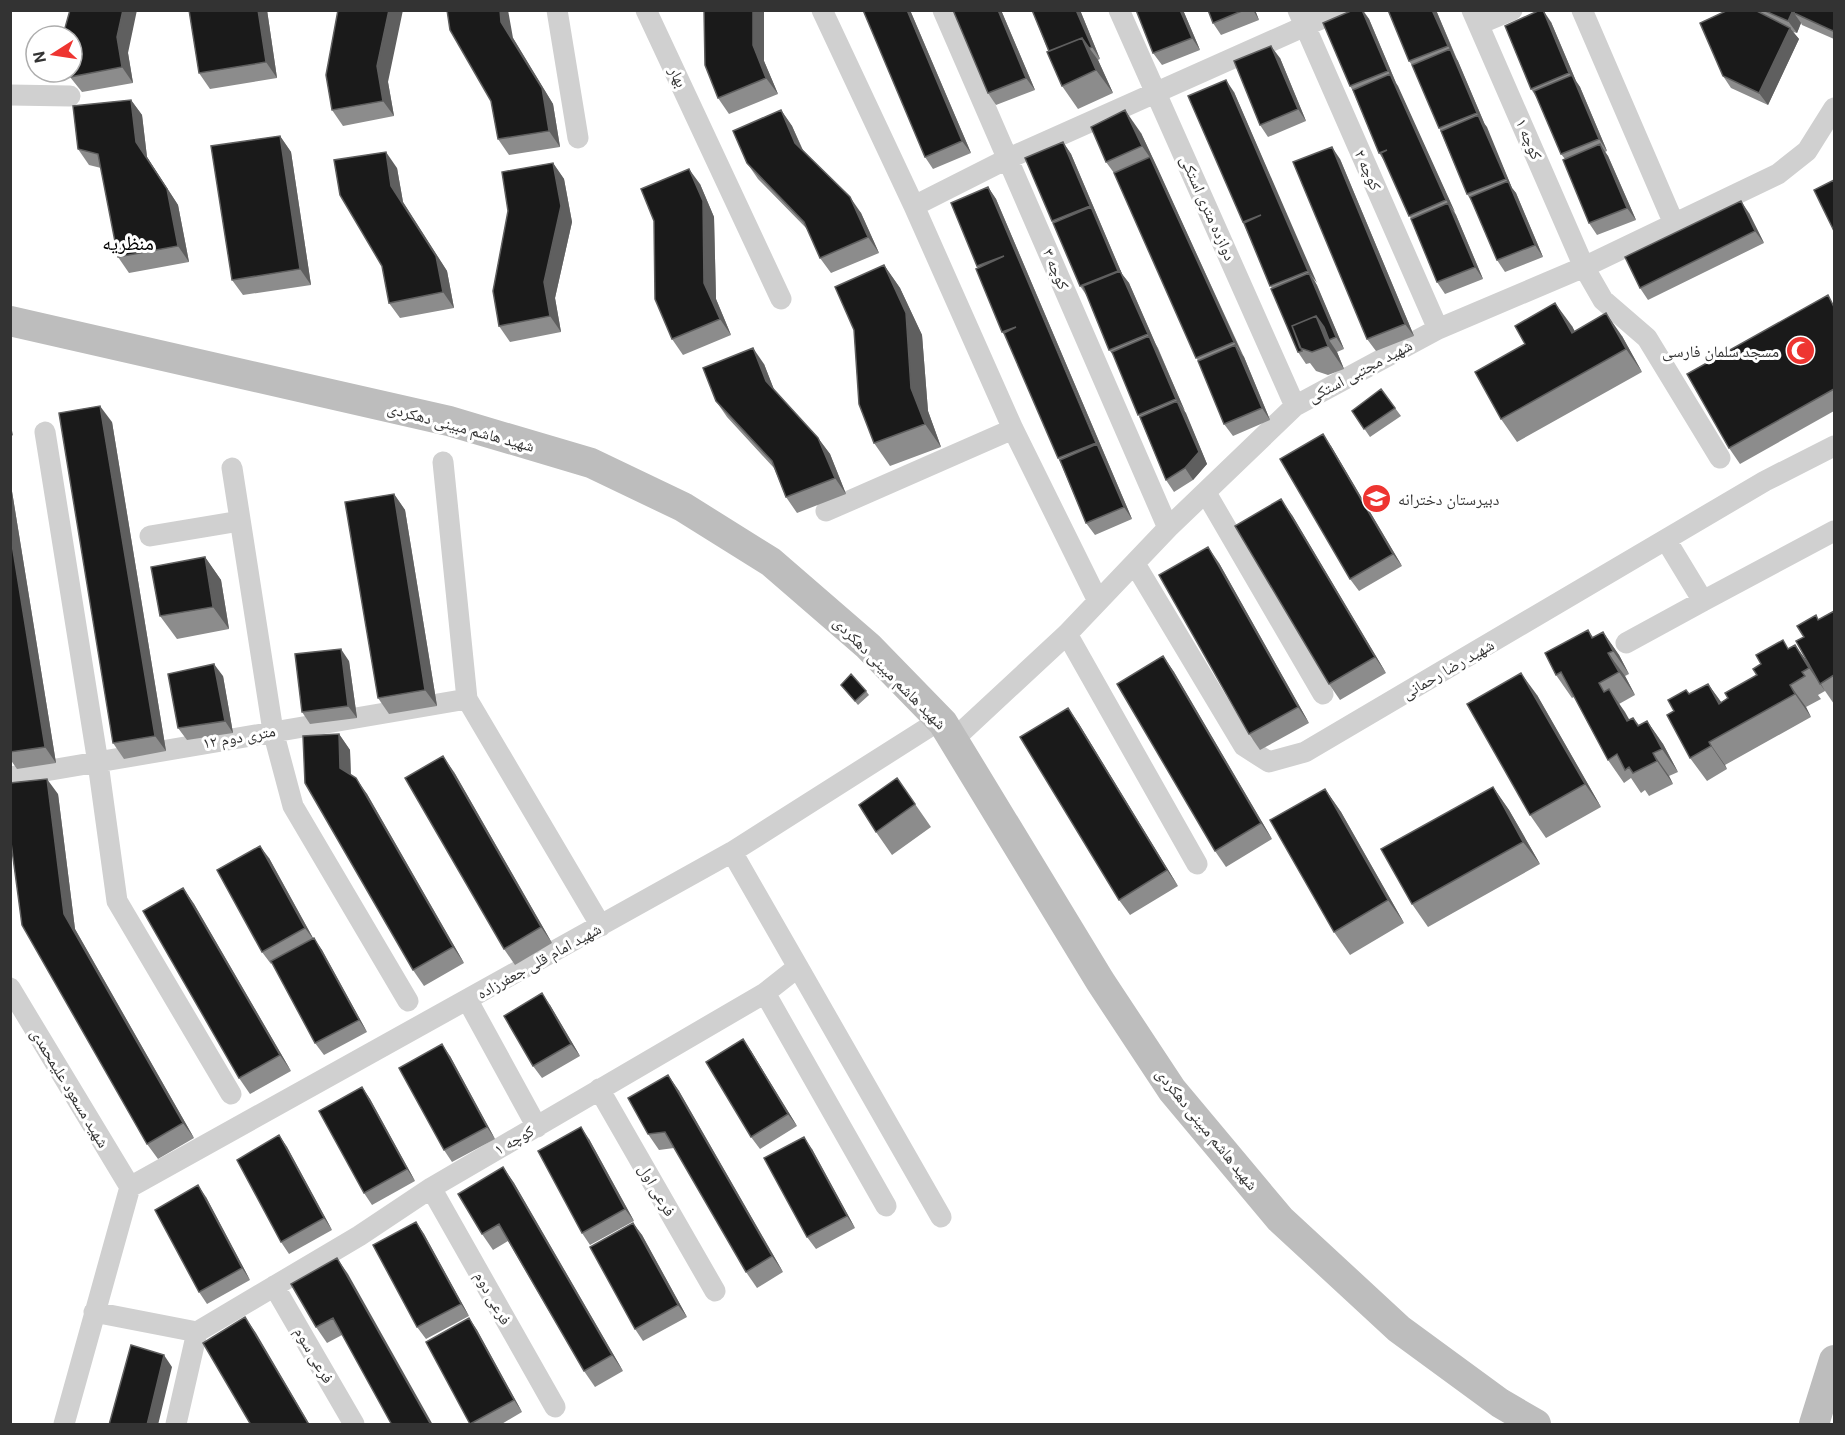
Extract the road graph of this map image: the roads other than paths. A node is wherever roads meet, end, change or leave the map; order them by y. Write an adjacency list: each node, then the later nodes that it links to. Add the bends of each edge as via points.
1 (557, 10): 15 (street)
2 (646, 10): 20 (street, بهار)
3 (822, 10): 17 (street)
4 (943, 10): 16 (street, کوچه ۳)
5 (1119, 10): 11 (street, دوازده متری استکی)
6 (1341, 10): 10 (street)
7 (1512, 10): 9 (street)
8 (1582, 10): 18 (street)
9 (1476, 17): 19 (street, کوچه ۱)
10 (1302, 18): 11 (street); 22 (street, کوچه ۲)
11 (1156, 92): 16 (street); 23 (street, دوازده متری استکی)
12 (10, 96): 13 (street)
13 (70, 96)
14 (1834, 108): 18 (street, شهید مجتبی استکی, via 1807,151 1778,174)
15 (578, 138)
16 (1009, 158): 17 (street); 33 (street, کوچه ۳)
17 (914, 206): 24 (street)
18 (1675, 226): 19 (street, شهید مجتبی استکی)
19 (1584, 267): 22 (street, شهید مجتبی استکی); 27 (street, کوچه ۱, via 1602,300 1647,338)
20 (781, 299)
21 (10, 321): 44 (main road, شهید هاشم مبینی دهکردی, via 449,421 591,463 683,507 771,562 868,646)
22 (1438, 329): 23 (street, شهید مجتبی استکی)
23 (1295, 406): 30 (street, شهید مجتبی استکی)
24 (1013, 429): 31 (street); 38 (street)
25 (45, 432): 46 (street)
26 (1834, 446): 36 (street, شهید رضا رحمانی, via 1765,481)
27 (1720, 458)
28 (443, 462): 43 (street)
29 (232, 468): 32 (street)
30 (1206, 493): 33 (street, شهید مجتبی استکی); 42 (street)
31 (826, 511)
32 (240, 521): 35 (street); 45 (street)
33 (1168, 528): 37 (street, شهید مجتبی استکی)
34 (1834, 531): 39 (street)
35 (150, 536)
36 (1666, 540): 37 (street, شهید رضا رحمانی, via 1305,752 1269,762 1244,746); 39 (street)
37 (1135, 564): 38 (street, شهید مجتبی استکی)
38 (1098, 601): 40 (street, شهید مجتبی استکی)
39 (1703, 601): 41 (street)
40 (1067, 634): 44 (street, شهید مجتبی استکی); 49 (street)
41 (1626, 644)
42 (1323, 694)
43 (467, 699): 45 (street, ۱۲ متری دوم); 50 (street)
44 (947, 729): 48 (street, شهید امام قلی جعفرزاده); 72 (main road, شهید هاشم مبینی دهکردی, via 1100,981 1172,1090 1280,1219 1399,1329)
45 (273, 731): 46 (street, ۱۲ متری دوم); 54 (street, via 293,807)
46 (98, 763): 47 (street, ۱۲ متری دوم); 57 (street, via 117,901)
47 (10, 777)
48 (732, 852): 50 (street, شهید امام قلی جعفرزاده); 51 (street)
49 (1197, 864)
50 (600, 926): 55 (street, شهید امام قلی جعفرزاده)
51 (798, 967): 53 (street, کوچه ۱); 62 (street)
52 (10, 988): 59 (street, شهید مسعود علیمحمدی)
53 (765, 993): 56 (street, کوچه ۱); 61 (street)
54 (408, 1001)
55 (468, 1001): 58 (street); 59 (street, شهید امام قلی جعفرزاده)
56 (599, 1089): 58 (street, کوچه ۱); 64 (street, فرعی اول)
57 (231, 1094)
58 (537, 1127): 60 (street, کوچه ۱)
59 (130, 1187): 65 (street)
60 (431, 1188): 63 (street, کوچه ۱); 68 (street, فرعی دوم)
61 (886, 1206)
62 (941, 1217)
63 (274, 1286): 66 (street, کوچه ۱); 71 (street, فرعی سوم)
64 (715, 1291)
65 (94, 1312): 66 (street); 69 (street)
66 (197, 1332): 70 (street)
67 (1834, 1360): 73 (main road)
68 (555, 1407)
69 (64, 1425)
70 (176, 1425)
71 (354, 1425)
72 (1536, 1425)
73 (1814, 1425)

